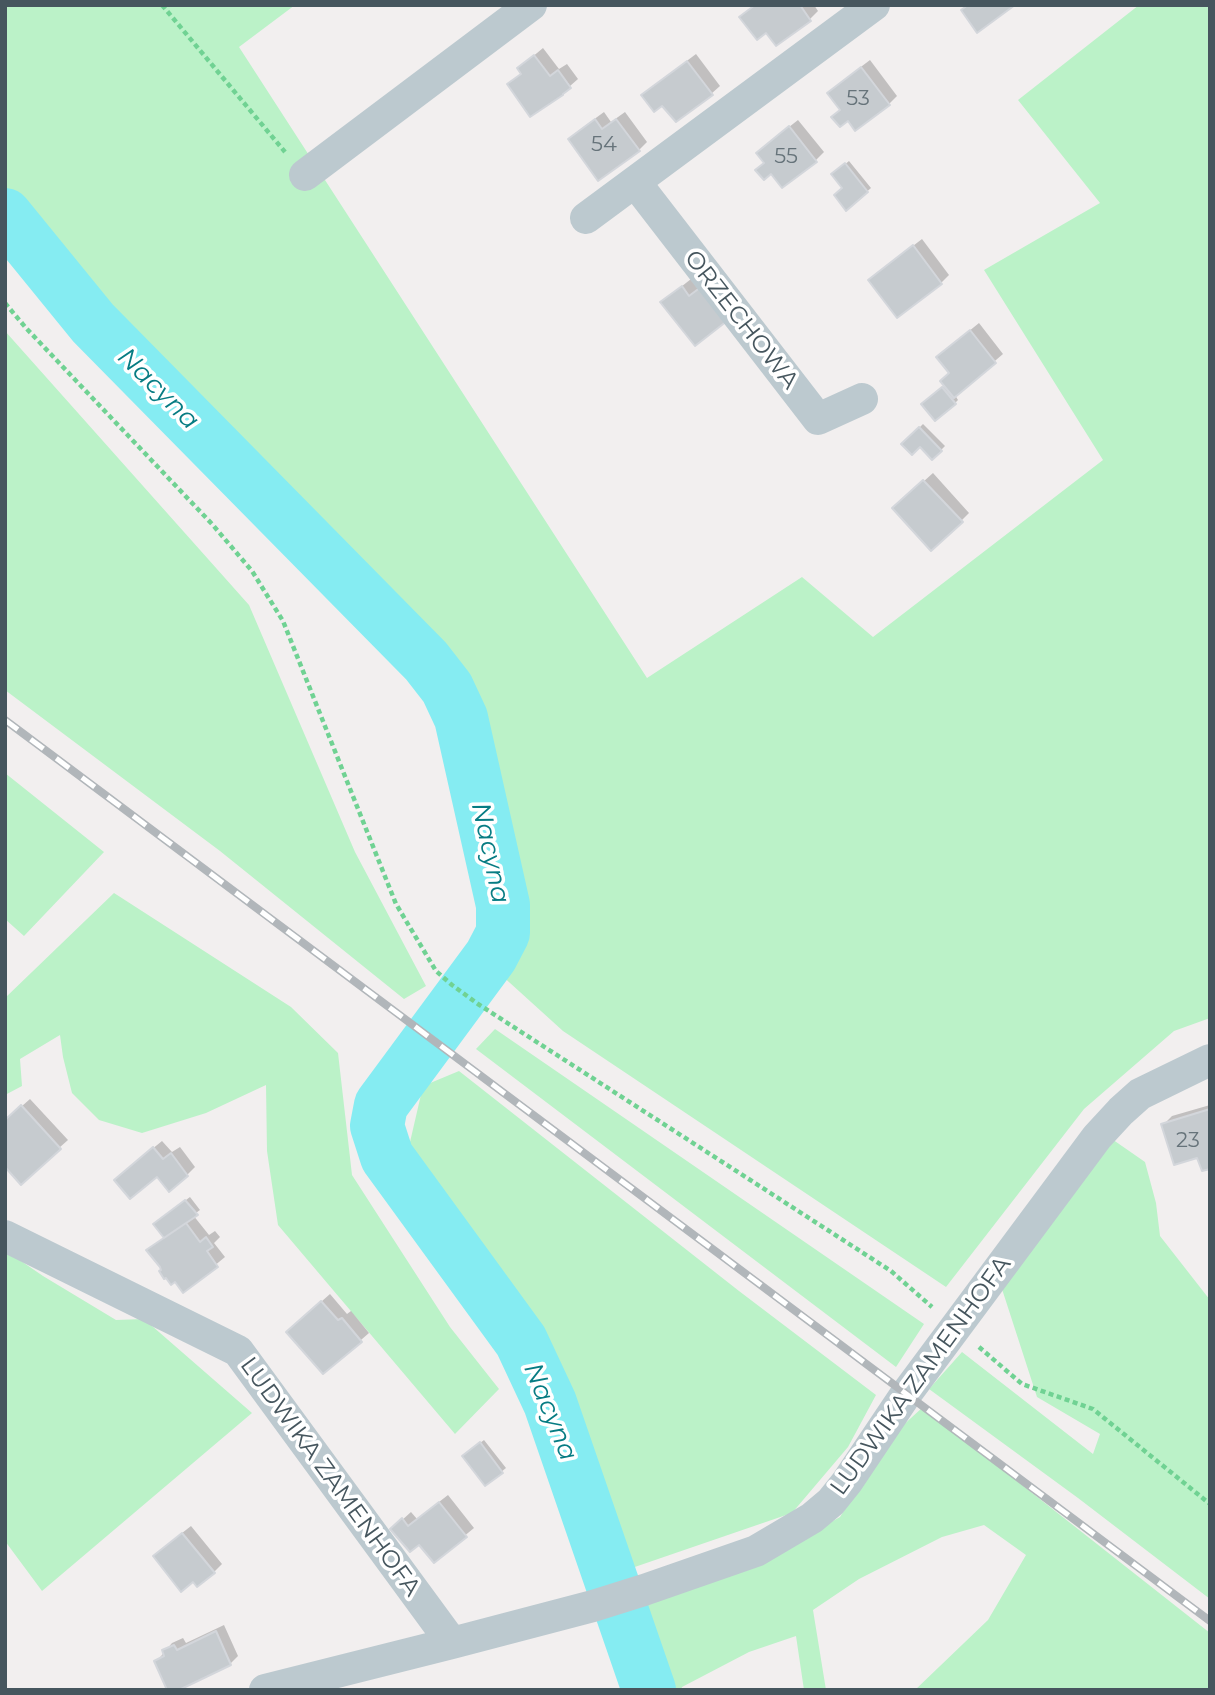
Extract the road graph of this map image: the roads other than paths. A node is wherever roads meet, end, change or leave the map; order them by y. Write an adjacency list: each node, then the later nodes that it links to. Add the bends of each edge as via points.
1 (531, 5): 3 (street)
2 (874, 5): 4 (street)
3 (305, 175)
4 (635, 182): 5 (street); 6 (street, ORZECHOWA, via 818,419)
5 (586, 218)
6 (862, 399)
7 (1210, 1060): 9 (street, LUDWIKA ZAMENHOFA, via 1140,1094 1097,1136 906,1394 847,1482 812,1518 756,1551 644,1590)
8 (5, 1236): 9 (street, LUDWIKA ZAMENHOFA, via 238,1351)
9 (452, 1643): 10 (street, LUDWIKA ZAMENHOFA)
10 (264, 1690)

